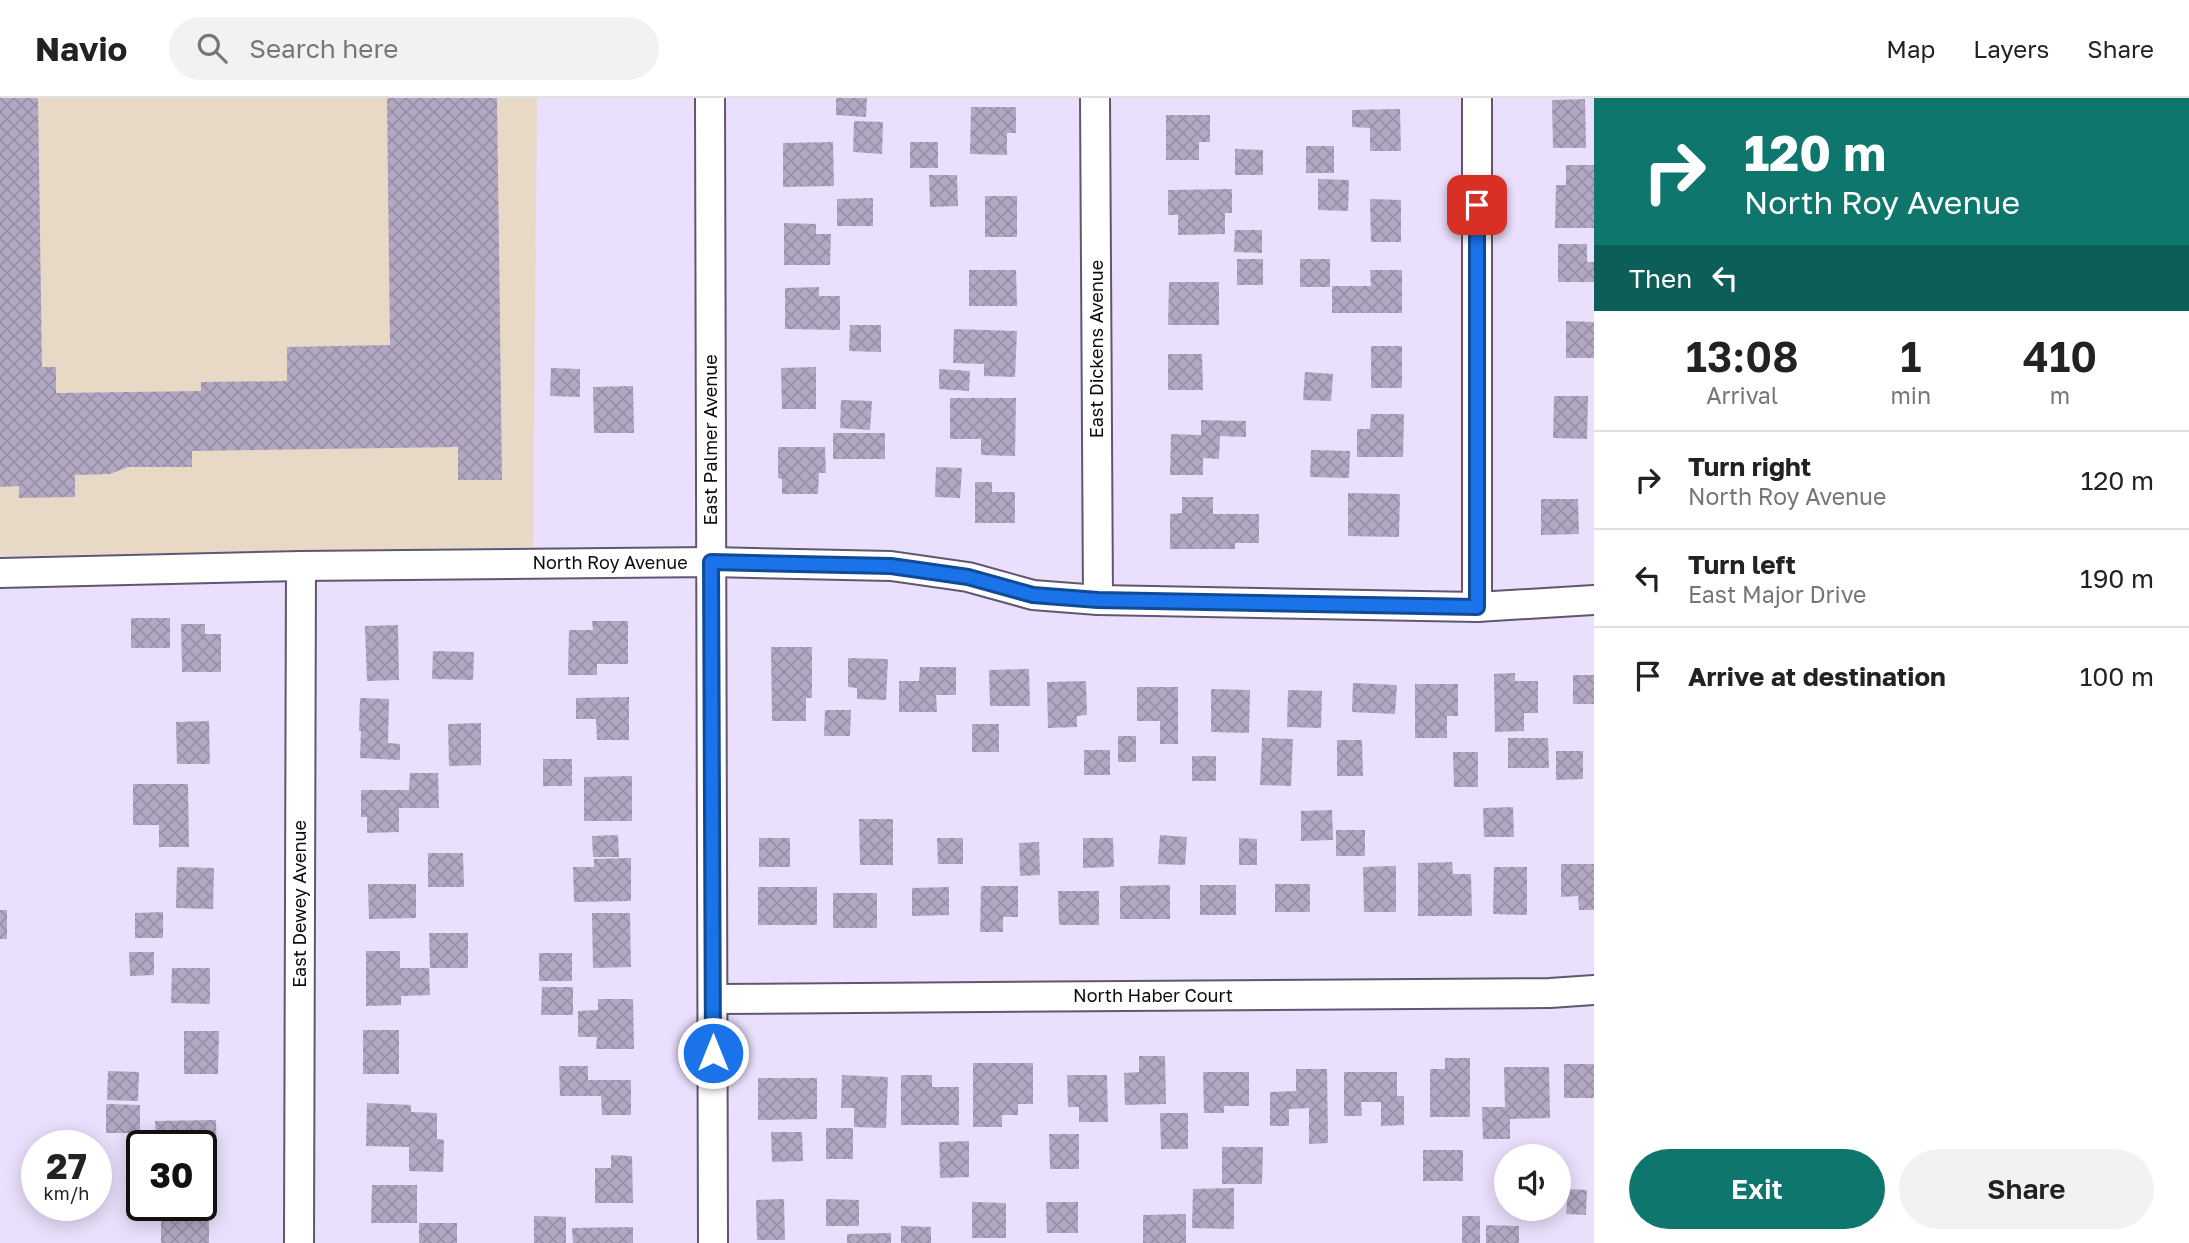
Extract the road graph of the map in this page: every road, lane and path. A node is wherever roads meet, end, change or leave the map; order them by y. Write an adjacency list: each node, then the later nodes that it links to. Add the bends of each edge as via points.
1 (710, 98): 4 (street, East Palmer Avenue)
2 (1095, 98): 7 (street, East Dickens Avenue)
3 (1477, 98): 9 (street)
4 (711, 562): 5 (street, North Roy Avenue); 7 (street, North Roy Avenue, via 891,566 968,577 1033,595); 11 (street, East Palmer Avenue)
5 (301, 566): 6 (street, North Roy Avenue); 12 (street, East Dewey Avenue)
6 (0, 573)
7 (1098, 600): 9 (street, North Roy Avenue)
8 (1594, 600): 9 (street, North Roy Avenue)
9 (1477, 607)
10 (1594, 990): 11 (street, North Haber Court)
11 (713, 999): 13 (street, East Palmer Avenue)
12 (299, 1243)
13 (713, 1243)

